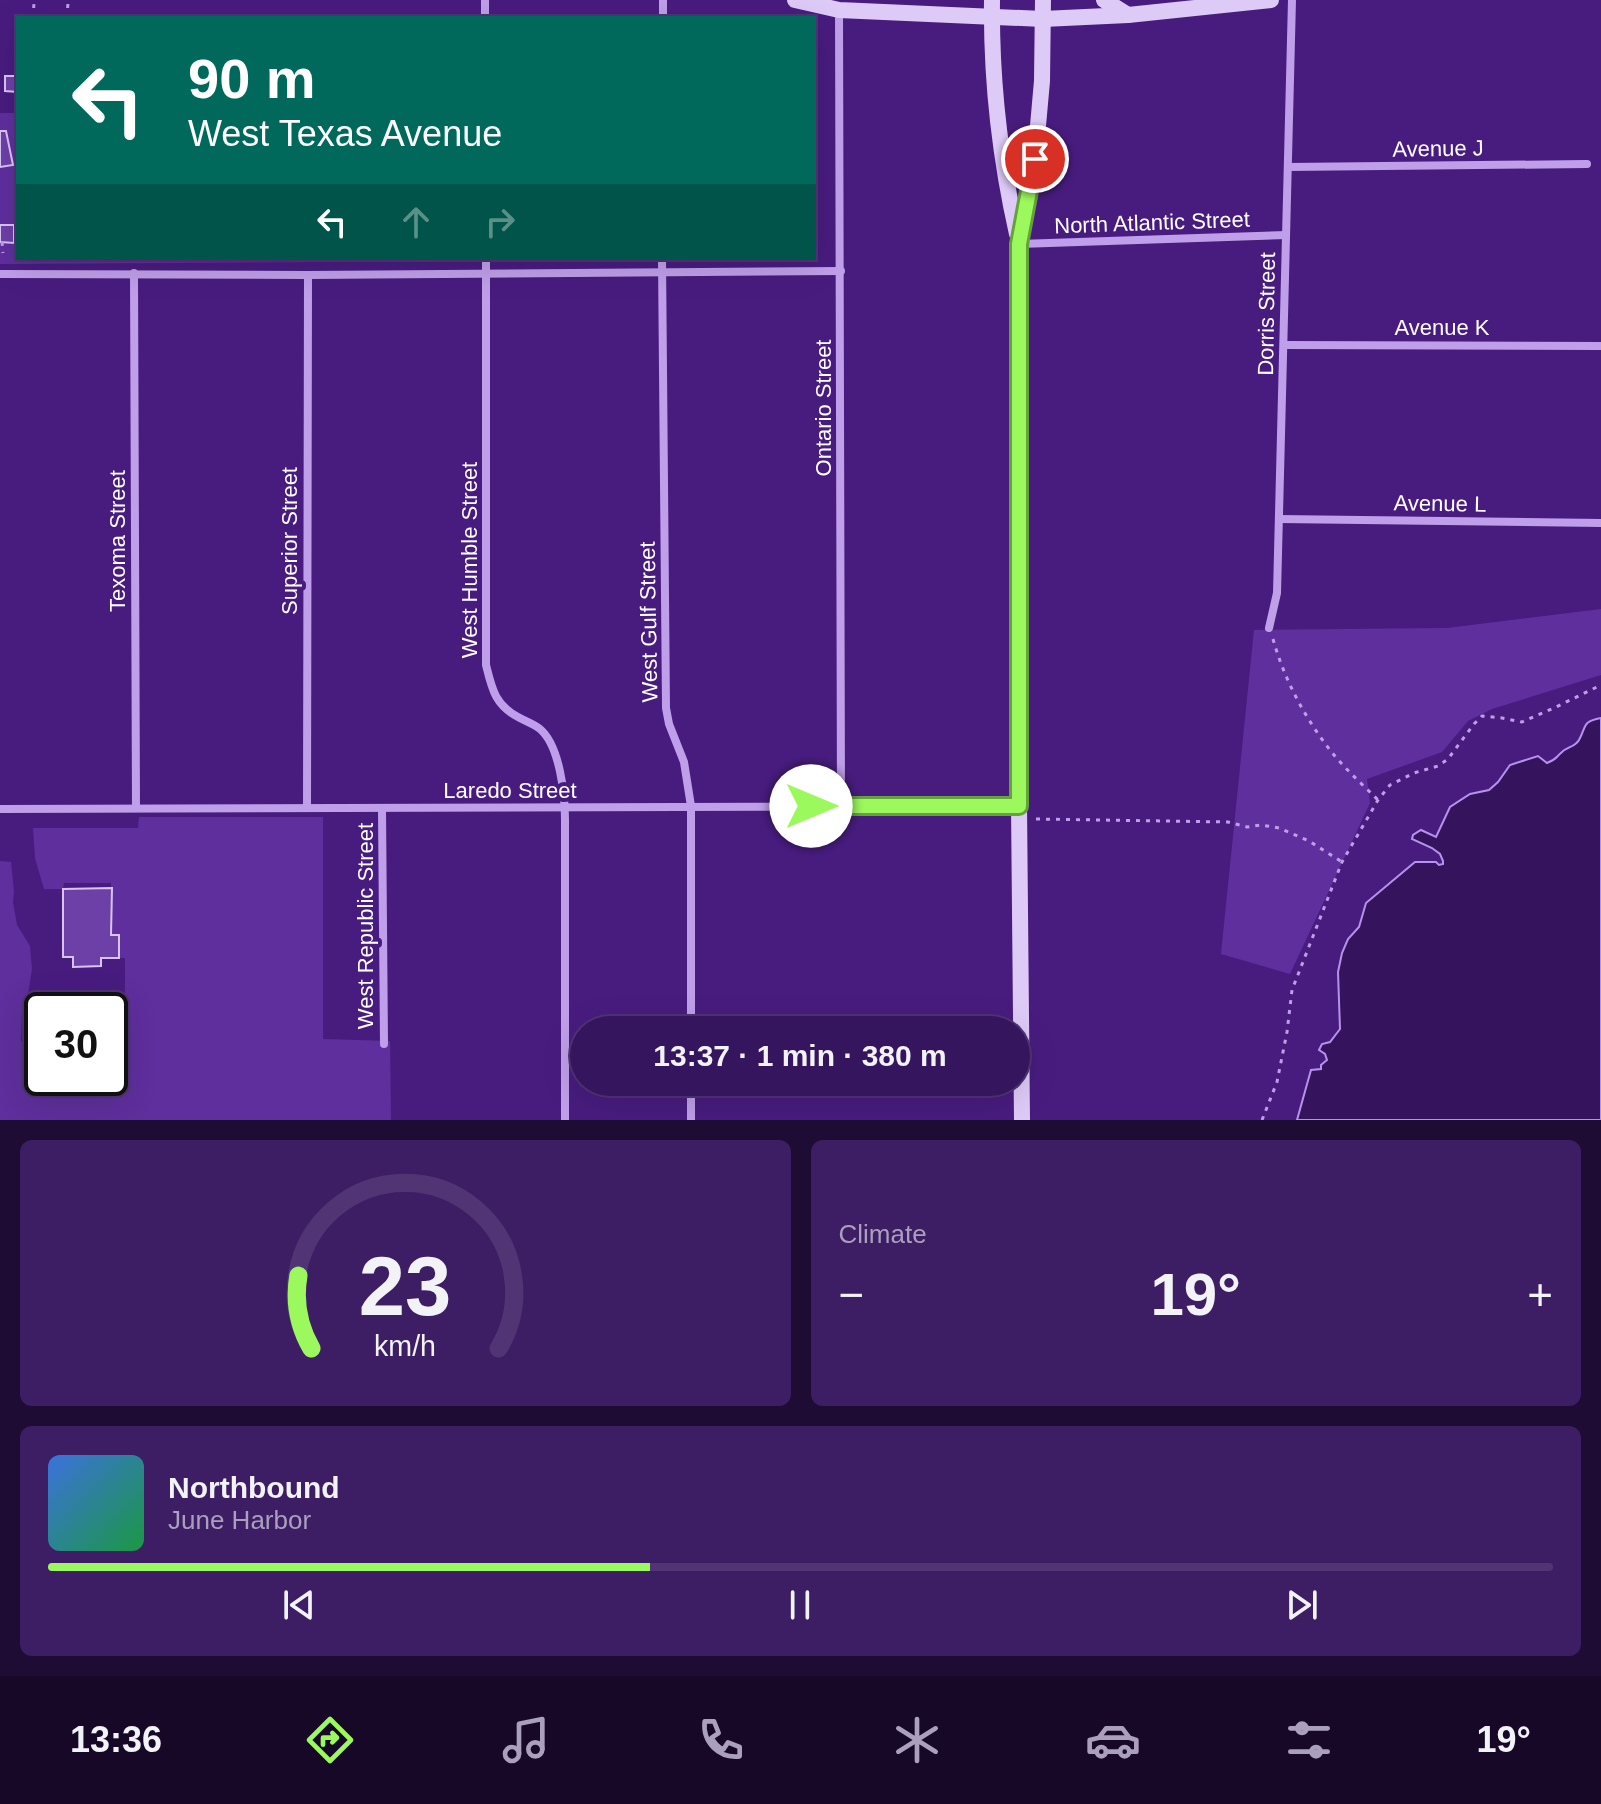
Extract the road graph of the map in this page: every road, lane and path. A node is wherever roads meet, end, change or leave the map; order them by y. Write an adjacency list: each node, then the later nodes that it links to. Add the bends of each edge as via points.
1 (795, 0): 10 (street)
2 (1043, 0): 14 (street)
3 (1104, 0): 11 (street)
4 (1271, 0): 11 (street)
5 (1292, 0): 16 (street, Dorris Street)
6 (68, 2): 13 (path)
7 (34, 3): 12 (path)
8 (930, 7): 9 (street); 10 (street)
9 (992, 8): 14 (street); 19 (street, via 996,104)
10 (839, 10): 23 (street, Ontario Street)
11 (1128, 15): 14 (street)
12 (33, 16)
13 (67, 16)
14 (1043, 19): 19 (street, via 1035,159)
15 (1587, 164): 16 (street, Avenue J)
16 (1288, 167): 17 (street, Dorris Street)
17 (1286, 235): 19 (street, North Atlantic Street); 29 (street, Dorris Street)
18 (2, 242): 20 (path)
19 (1019, 244): 43 (street)
20 (3, 253)
21 (486, 260): 26 (street, West Humble Street)
22 (662, 260): 24 (street, West Gulf Street)
23 (841, 271): 24 (street); 37 (street, Ontario Street)
24 (662, 272): 26 (street); 36 (street, West Gulf Street, via 666,708 684,762)
25 (134, 273): 27 (street); 28 (street); 38 (street, Texoma Street)
26 (486, 273): 28 (street); 40 (street, West Humble Street, via 486,665 496,700 541,729 551,744)
27 (0, 274)
28 (308, 275): 39 (street, Superior Street)
29 (1284, 345): 30 (street, Avenue K); 31 (street, Dorris Street)
30 (1601, 346)
31 (1279, 519): 32 (street, Avenue L); 33 (street, Dorris Street, via 1277,593)
32 (1601, 523)
33 (1269, 628): 35 (path, via 1308,718)
34 (1601, 685): 35 (path, via 1522,722 1482,716 1448,759 1390,785)
35 (1378, 800): 44 (path)
36 (691, 806): 37 (street, Laredo Street); 40 (street, Laredo Street); 45 (street, West Gulf Street)
37 (841, 806): 43 (street, Laredo Street)
38 (136, 808): 39 (street, Laredo Street); 41 (street, Laredo Street)
39 (307, 808): 42 (street, Laredo Street)
40 (565, 808): 42 (street, Laredo Street); 48 (street, West Humble Street)
41 (0, 809)
42 (382, 809): 46 (street, West Republic Street)
43 (1020, 812): 44 (path, via 1261,825 1309,841); 50 (street)
44 (1342, 862): 51 (path, via 1292,990 1277,1082)
45 (691, 1016)
46 (384, 1044)
47 (691, 1096): 49 (street)
48 (565, 1120)
49 (691, 1120)
50 (1022, 1120)
51 (1262, 1120)

